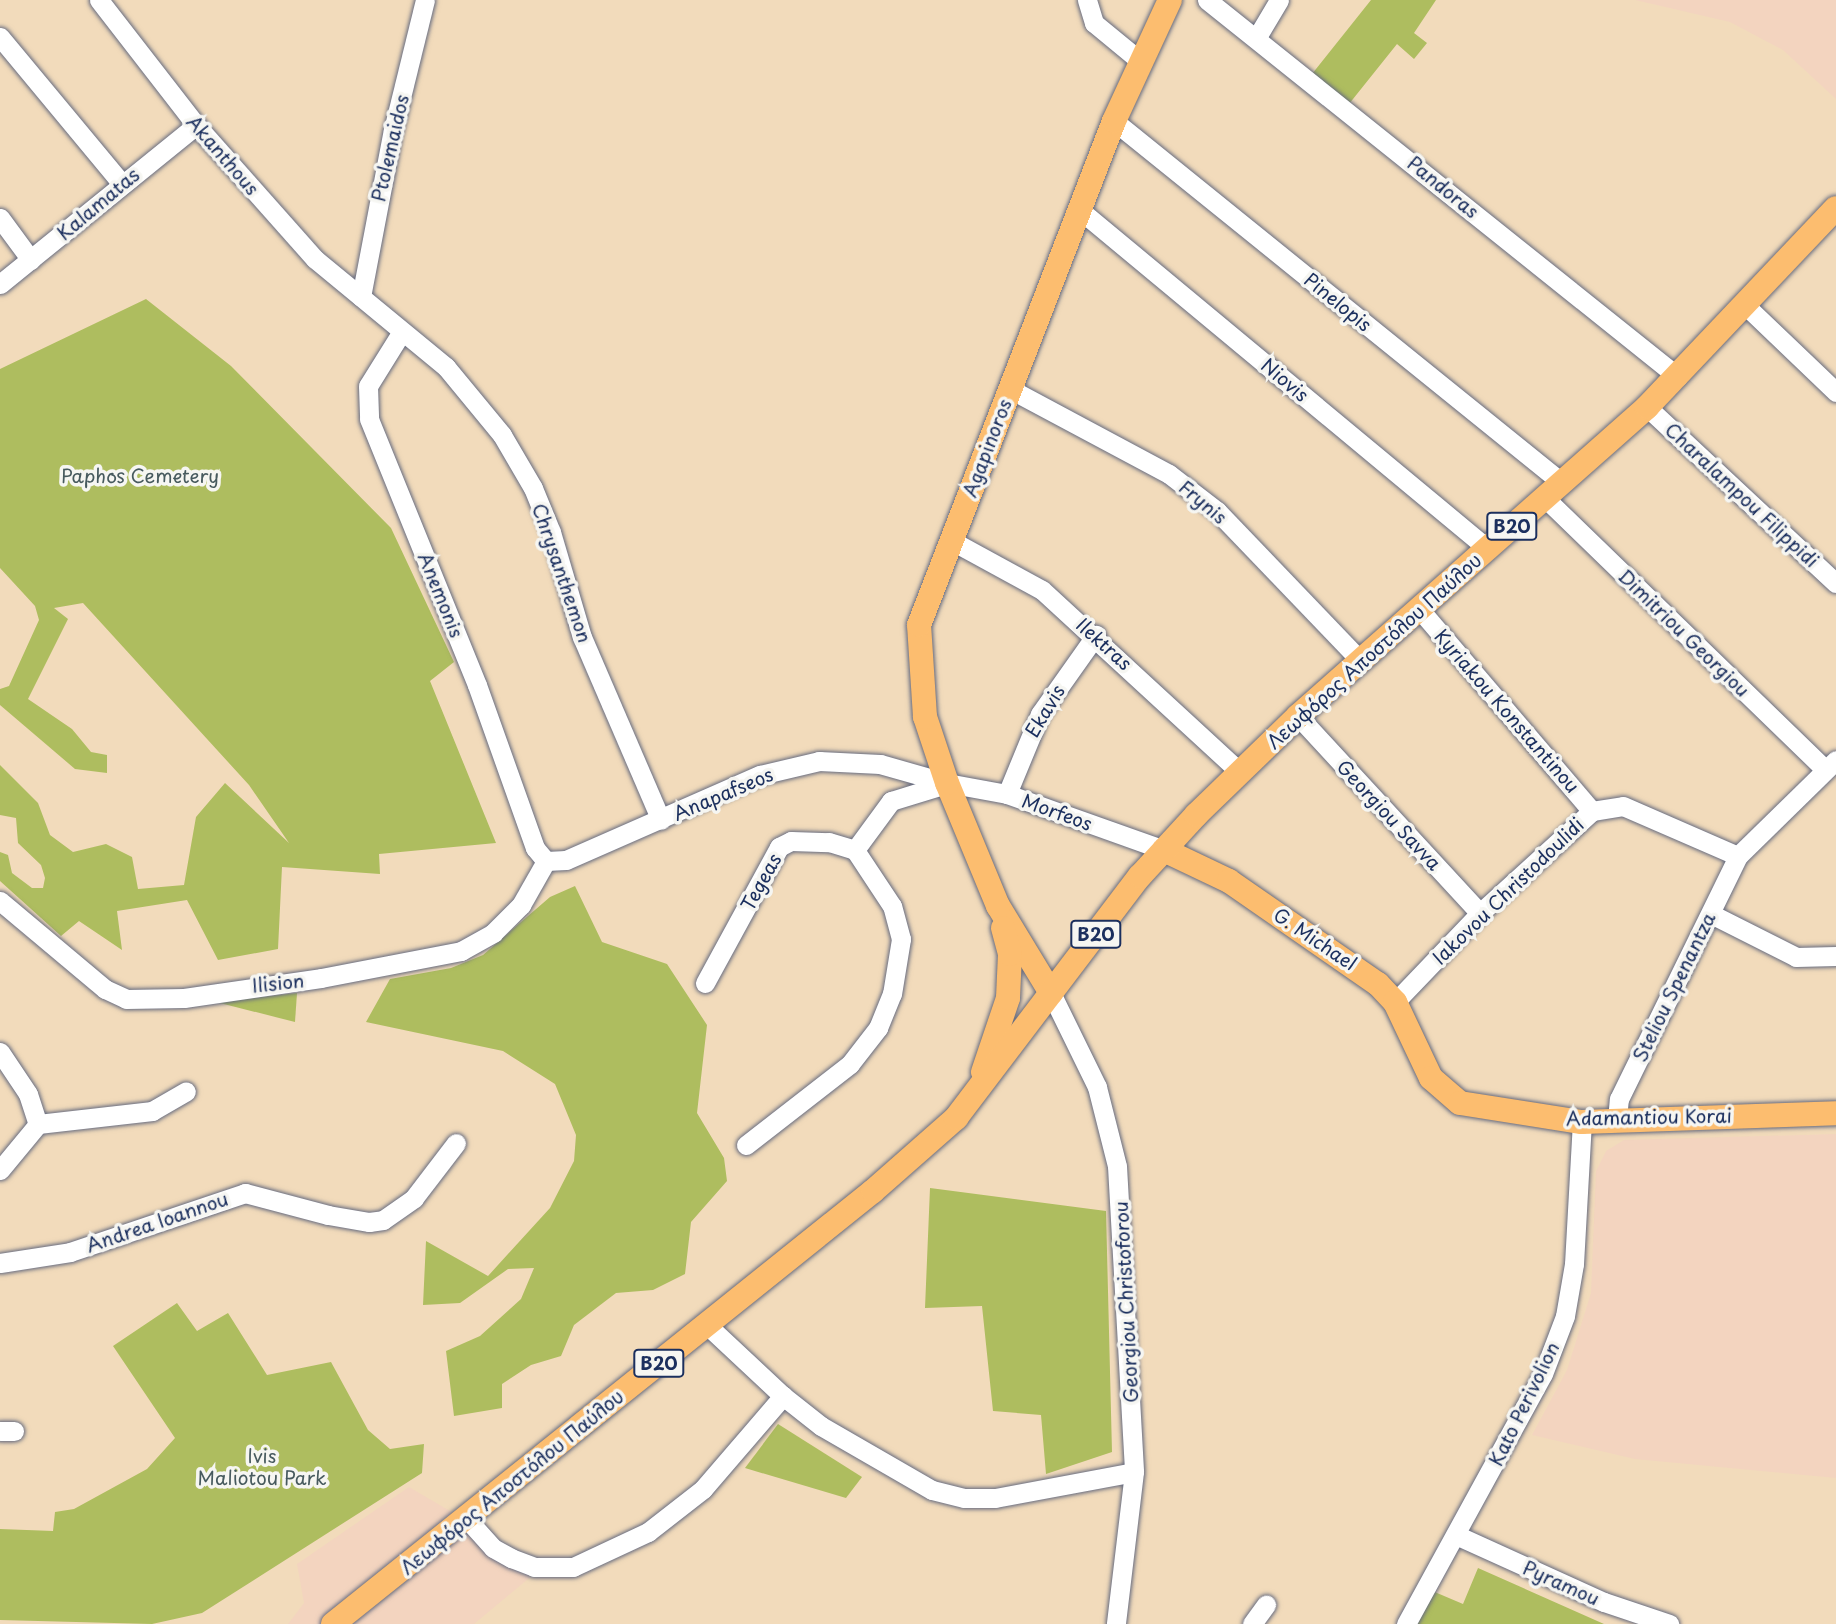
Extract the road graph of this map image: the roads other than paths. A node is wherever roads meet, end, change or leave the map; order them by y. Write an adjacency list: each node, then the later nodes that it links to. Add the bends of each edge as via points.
1 (99, 0): 11 (street, Akanthous)
2 (425, 0): 18 (street, Ptolemaidos, via 390,143)
3 (1087, 0): 9 (street, via 1094,23)
4 (1170, 0): 9 (main road, Agapinoros)
5 (1207, 0): 8 (street, Pandoras)
6 (1279, 0): 8 (street)
7 (0, 37): 12 (street)
8 (1257, 37): 21 (street, Pandoras)
9 (1139, 60): 10 (main road, Agapinoros)
10 (1114, 121): 14 (main road, Agapinoros); 25 (street, Pinelopis)
11 (196, 125): 12 (street, Kalamatas); 18 (street, Akanthous, via 315,259)
12 (121, 184): 16 (street, Kalamatas)
13 (1836, 208): 19 (main road, Λεωφόρος Αποστόλου Παύλου / B20)
14 (1081, 211): 22 (main road, Agapinoros); 27 (street, Niovis)
15 (0, 218): 16 (street)
16 (31, 260): 17 (street, Kalamatas)
17 (0, 284)
18 (361, 297): 20 (street, Chrysanthemon)
19 (1745, 305): 21 (main road, Λεωφόρος Αποστόλου Παύλου / B20); 23 (street)
20 (401, 333): 38 (street, Chrysanthemon, via 466,388 502,435 533,488 582,637); 42 (street, Anemonis, via 368,386 369,419 477,685 535,848)
21 (1678, 377): 24 (main road, Λεωφόρος Αποστόλου Παύλου / B20)
22 (1010, 389): 26 (main road, Agapinoros); 31 (street, Frynis, via 1148,462 1207,504)
23 (1836, 392)
24 (1647, 407): 25 (main road, Λεωφόρος Αποστόλου Παύλου / B20); 28 (street, Charalampou Filippidi)
25 (1552, 490): 27 (main road, Λεωφόρος Αποστόλου Παύλου / B20); 33 (street, Dimitriou Georgiou)
26 (951, 541): 30 (street, Ilektras, via 1042,590); 35 (main road, Agapinoros, via 919,625 918,654 925,717)
27 (1488, 549): 29 (main road, Λεωφόρος Αποστόλου Παύλου / B20)
28 (1836, 583)
29 (1421, 611): 31 (main road, Λεωφόρος Αποστόλου Παύλου / B20); 37 (street, Kyriakou Konstantinou)
30 (1096, 635): 34 (street, Ilektras); 36 (street, Ekavis, via 1040,714)
31 (1361, 661): 32 (main road, Λεωφόρος Αποστόλου Παύλου / B20)
32 (1298, 716): 34 (main road, Λεωφόρος Αποστόλου Παύλου / B20); 45 (street, Georgiou Savva)
33 (1830, 765): 41 (street)
34 (1239, 771): 39 (main road, Λεωφόρος Αποστόλου Παύλου / B20)
35 (947, 783): 36 (street, Morfeos); 38 (street, Anapafseos, via 880,764 819,761 760,775); 40 (street, via 891,801); 44 (main road, Agapinoros)
36 (1007, 794): 39 (street, Morfeos)
37 (1592, 811): 41 (street, Iakovou Christodoulidi, via 1623,806 1647,813); 45 (street, Iakovou Christodoulidi)
38 (661, 820): 42 (street, Anapafseos, via 566,860)
39 (1171, 842): 49 (main road, Λεωφόρος Αποστόλου Παύλου / B20); 50 (main road, G. Michael, via 1350,961)
40 (855, 849): 48 (street, Tegeas, via 829,842 791,841 779,847); 59 (street, via 892,906 901,939 892,994 878,1028 850,1064)
41 (1738, 856): 46 (street, Steliou Spenantza)
42 (546, 861): 43 (street, Ilision, via 531,892 514,912 493,933 461,951 184,998 126,999 105,989)
43 (0, 901)
44 (998, 906): 49 (main road); 53 (main road, via 1010,954 1008,998)
45 (1480, 913): 50 (street, Iakovou Christodoulidi)
46 (1710, 914): 47 (street, via 1796,957); 55 (street, Steliou Spenantza, via 1619,1099)
47 (1836, 956)
48 (705, 983)
49 (1051, 993): 53 (main road, B20); 64 (street, Georgiou Christoforou, via 1097,1087 1117,1166)
50 (1395, 1002): 56 (main road, Adamantiou Korai, via 1422,1063 1444,1092 1476,1108)
51 (0, 1052): 57 (street, via 28,1094)
52 (186, 1091): 57 (street, via 152,1111)
53 (976, 1093): 62 (main road, Λεωφόρος Αποστόλου Παύλου / B20, via 907,1164)
54 (1836, 1113): 55 (main road, Adamantiou Korai)
55 (1617, 1121): 56 (main road, Adamantiou Korai)
56 (1582, 1122): 66 (street, Kato Perivolion, via 1574,1264 1565,1316 1543,1374)
57 (38, 1124): 60 (street)
58 (456, 1143): 61 (street, Andrea Ioannou, via 398,1212 376,1221 245,1193 70,1252)
59 (746, 1145)
60 (0, 1170)
61 (0, 1263)
62 (707, 1325): 63 (street); 65 (main road, Λεωφόρος Αποστόλου Παύλου / B20)
63 (783, 1396): 64 (street, via 903,1476 964,1498 1030,1493); 65 (street, via 703,1489 648,1532 573,1567 534,1567 511,1558 493,1548)
64 (1134, 1472): 69 (street, Georgiou Christoforou)
65 (467, 1519): 68 (main road, Λεωφόρος Αποστόλου Παύλου / B20)
66 (1455, 1535): 71 (street, Kato Perivolion); 72 (street, Pyramou, via 1616,1607)
67 (1266, 1605): 70 (street)
68 (334, 1624)
69 (1116, 1624)
70 (1252, 1624)
71 (1406, 1624)
72 (1669, 1624)

